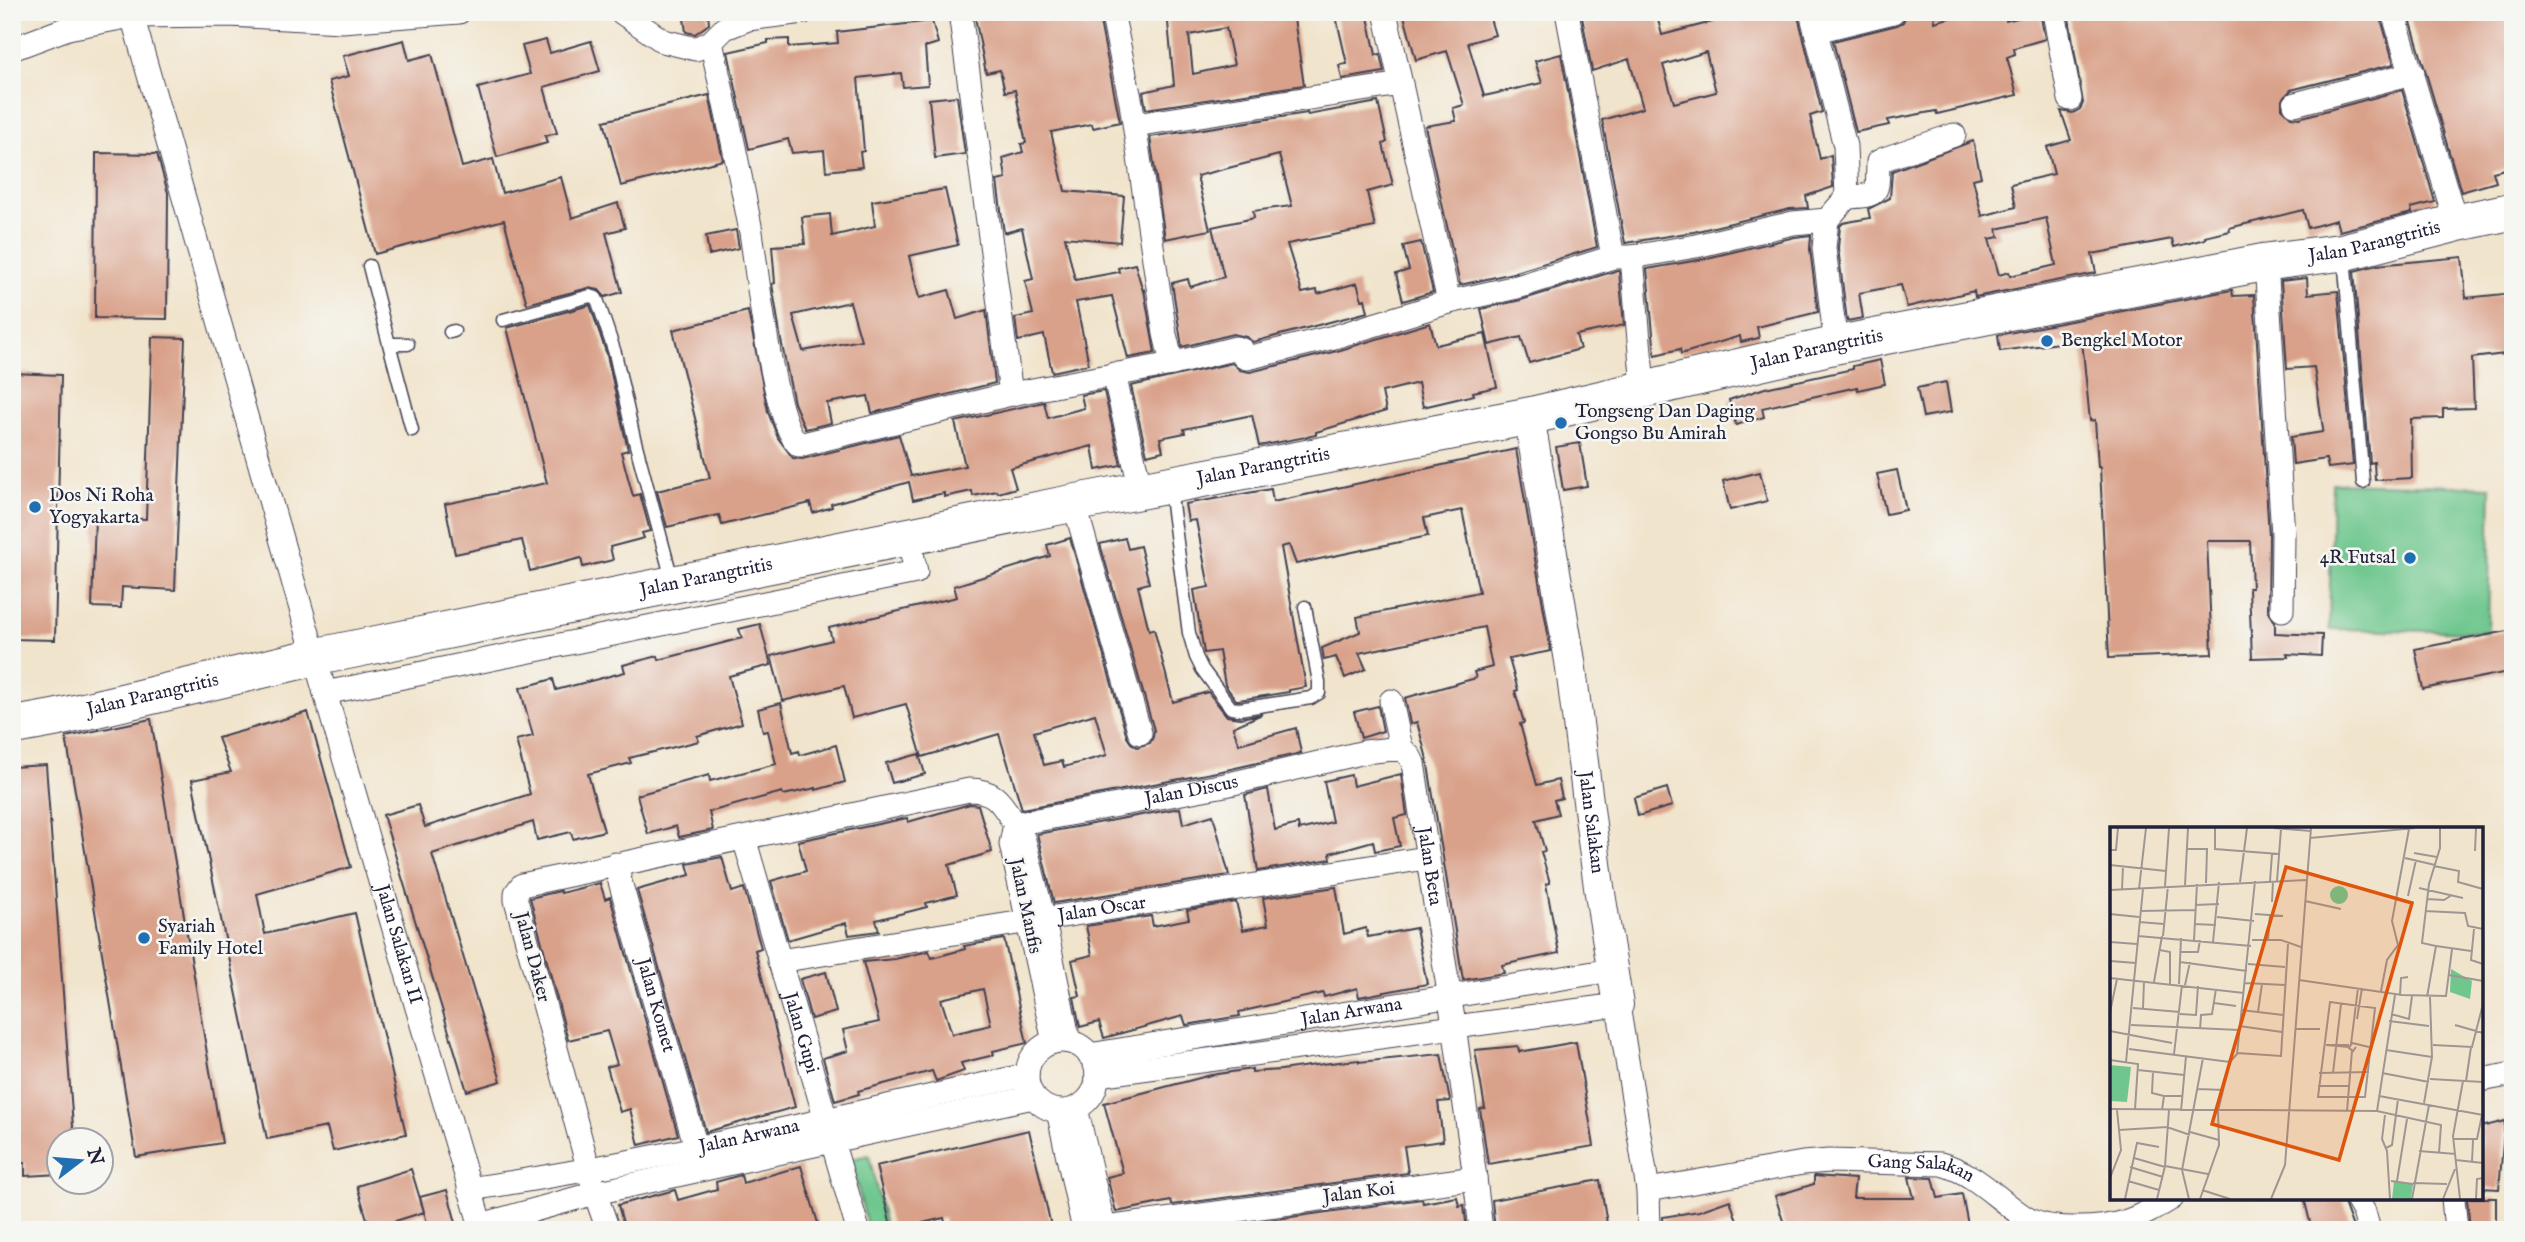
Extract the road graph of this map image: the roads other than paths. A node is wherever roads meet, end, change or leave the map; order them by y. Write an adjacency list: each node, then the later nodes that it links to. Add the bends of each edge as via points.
1 (458, 12): 12 (street)
2 (621, 12): 14 (street, via 679,47 696,49)
3 (803, 12): 14 (street, via 748,19 725,28)
4 (960, 12): 38 (street)
5 (1112, 12): 20 (street)
6 (1385, 12): 17 (street)
7 (1567, 12): 27 (street)
8 (1893, 12): 13 (street)
9 (2054, 12): 18 (street)
10 (2393, 12): 16 (street)
11 (132, 14): 12 (street); 15 (street, via 68,28); 48 (street, Jalan Salakan II)
12 (341, 17)
13 (1814, 22): 22 (street, via 1845,146)
14 (711, 42): 38 (street, via 749,223 778,397 794,441 804,445)
15 (12, 49)
16 (2413, 73): 19 (street); 25 (street)
17 (1401, 84): 20 (street); 30 (street)
18 (2070, 99)
19 (2295, 104)
20 (1135, 125): 35 (street)
21 (1954, 135): 22 (street, via 1878,162 1879,184 1874,194)
22 (1847, 197): 24 (street)
23 (2513, 211): 25 (main road, Jalan Parangtritis)
24 (1827, 220): 27 (street); 34 (street, via 1824,248)
25 (2456, 223): 26 (main road, Jalan Parangtritis)
26 (2344, 252): 28 (main road, Jalan Parangtritis); 41 (lane)
27 (1622, 257): 30 (street); 37 (street)
28 (2266, 262): 34 (main road, Jalan Parangtritis); 47 (street, via 2283,535)
29 (369, 266): 32 (lane)
30 (1449, 302): 35 (street, via 1247,358 1236,348)
31 (503, 320): 45 (lane, via 596,298 615,353)
32 (389, 344): 33 (lane); 40 (lane)
33 (408, 344)
34 (1836, 345): 37 (main road, Jalan Parangtritis)
35 (1172, 364): 36 (street)
36 (1114, 374): 38 (street); 42 (street)
37 (1643, 388): 39 (main road, Jalan Parangtritis)
38 (1011, 394)
39 (1529, 416): 42 (main road, Jalan Parangtritis); 60 (street, Jalan Salakan, via 1570,661)
40 (412, 430)
41 (2363, 482)
42 (1155, 489): 43 (main road, Jalan Parangtritis); 46 (lane, via 1192,645 1202,669 1231,708 1311,698 1319,693)
43 (1074, 503): 44 (main road, Jalan Parangtritis); 52 (street)
44 (909, 539): 45 (main road, Jalan Parangtritis); 49 (street, via 916,572)
45 (674, 586): 48 (main road, Jalan Parangtritis)
46 (1306, 607)
47 (2282, 610)
48 (315, 657): 49 (street, Jalan Salakan II); 51 (main road, Jalan Parangtritis)
49 (325, 693): 75 (street, Jalan Salakan II)
50 (1391, 701): 53 (street, Jalan Beta)
51 (12, 726)
52 (1139, 733)
53 (1401, 748): 54 (street, Jalan Discus); 56 (street, Jalan Beta, via 1413,764)
54 (1015, 824): 55 (street, Jalan Manfis, via 992,794 969,790); 58 (street, Jalan Manfis, via 1024,840)
55 (744, 838): 57 (street, Jalan Daker); 59 (street, Jalan Gupi)
56 (1426, 858): 58 (street, Jalan Oscar); 61 (street, Jalan Beta)
57 (615, 864): 72 (street, Jalan Komet); 73 (street, Jalan Daker, via 522,885 516,893)
58 (1037, 921): 59 (street, Jalan Oscar); 64 (street, Jalan Manfis)
59 (779, 961): 70 (street, Jalan Gupi)
60 (1612, 970): 61 (street, Jalan Arwana); 62 (street, Jalan Salakan)
61 (1449, 995): 63 (street, Jalan Beta); 65 (street, Jalan Arwana)
62 (1618, 1005): 63 (street, Jalan Arwana); 76 (street, Jalan Salakan)
63 (1454, 1025): 65 (street, Jalan Arwana); 74 (street)
64 (1062, 1042): 65 (street, via 1080,1047); 68 (street, via 1033,1056)
65 (1093, 1065): 69 (street, via 1094,1091)
66 (2513, 1074): 67 (street)
67 (2483, 1080)
68 (1030, 1086): 69 (street, via 1048,1109); 70 (street, Jalan Arwana); 71 (street, Jalan Arwana)
69 (1067, 1110): 82 (street)
70 (824, 1118): 71 (street, Jalan Gupi); 72 (street, Jalan Arwana)
71 (831, 1141): 77 (street, Jalan Arwana); 84 (street, Jalan Gupi)
72 (696, 1147): 73 (street, Jalan Arwana)
73 (590, 1168): 75 (street, Jalan Arwana); 77 (street)
74 (1475, 1178): 82 (street, Jalan Koi); 85 (street)
75 (470, 1189): 81 (street, Jalan Salakan II)
76 (1648, 1190): 78 (street, Gang Salakan, via 1829,1161 1958,1168 2025,1218 2055,1227 2122,1223); 86 (street, Jalan Salakan)
77 (595, 1193): 81 (street, Jalan Arwana); 83 (street)
78 (2168, 1200)
79 (2357, 1200): 87 (street)
80 (2454, 1200): 88 (street)
81 (481, 1227)
82 (1093, 1229)
83 (608, 1230)
84 (858, 1230)
85 (1481, 1230)
86 (1649, 1230)
87 (2369, 1230)
88 (2456, 1230)

